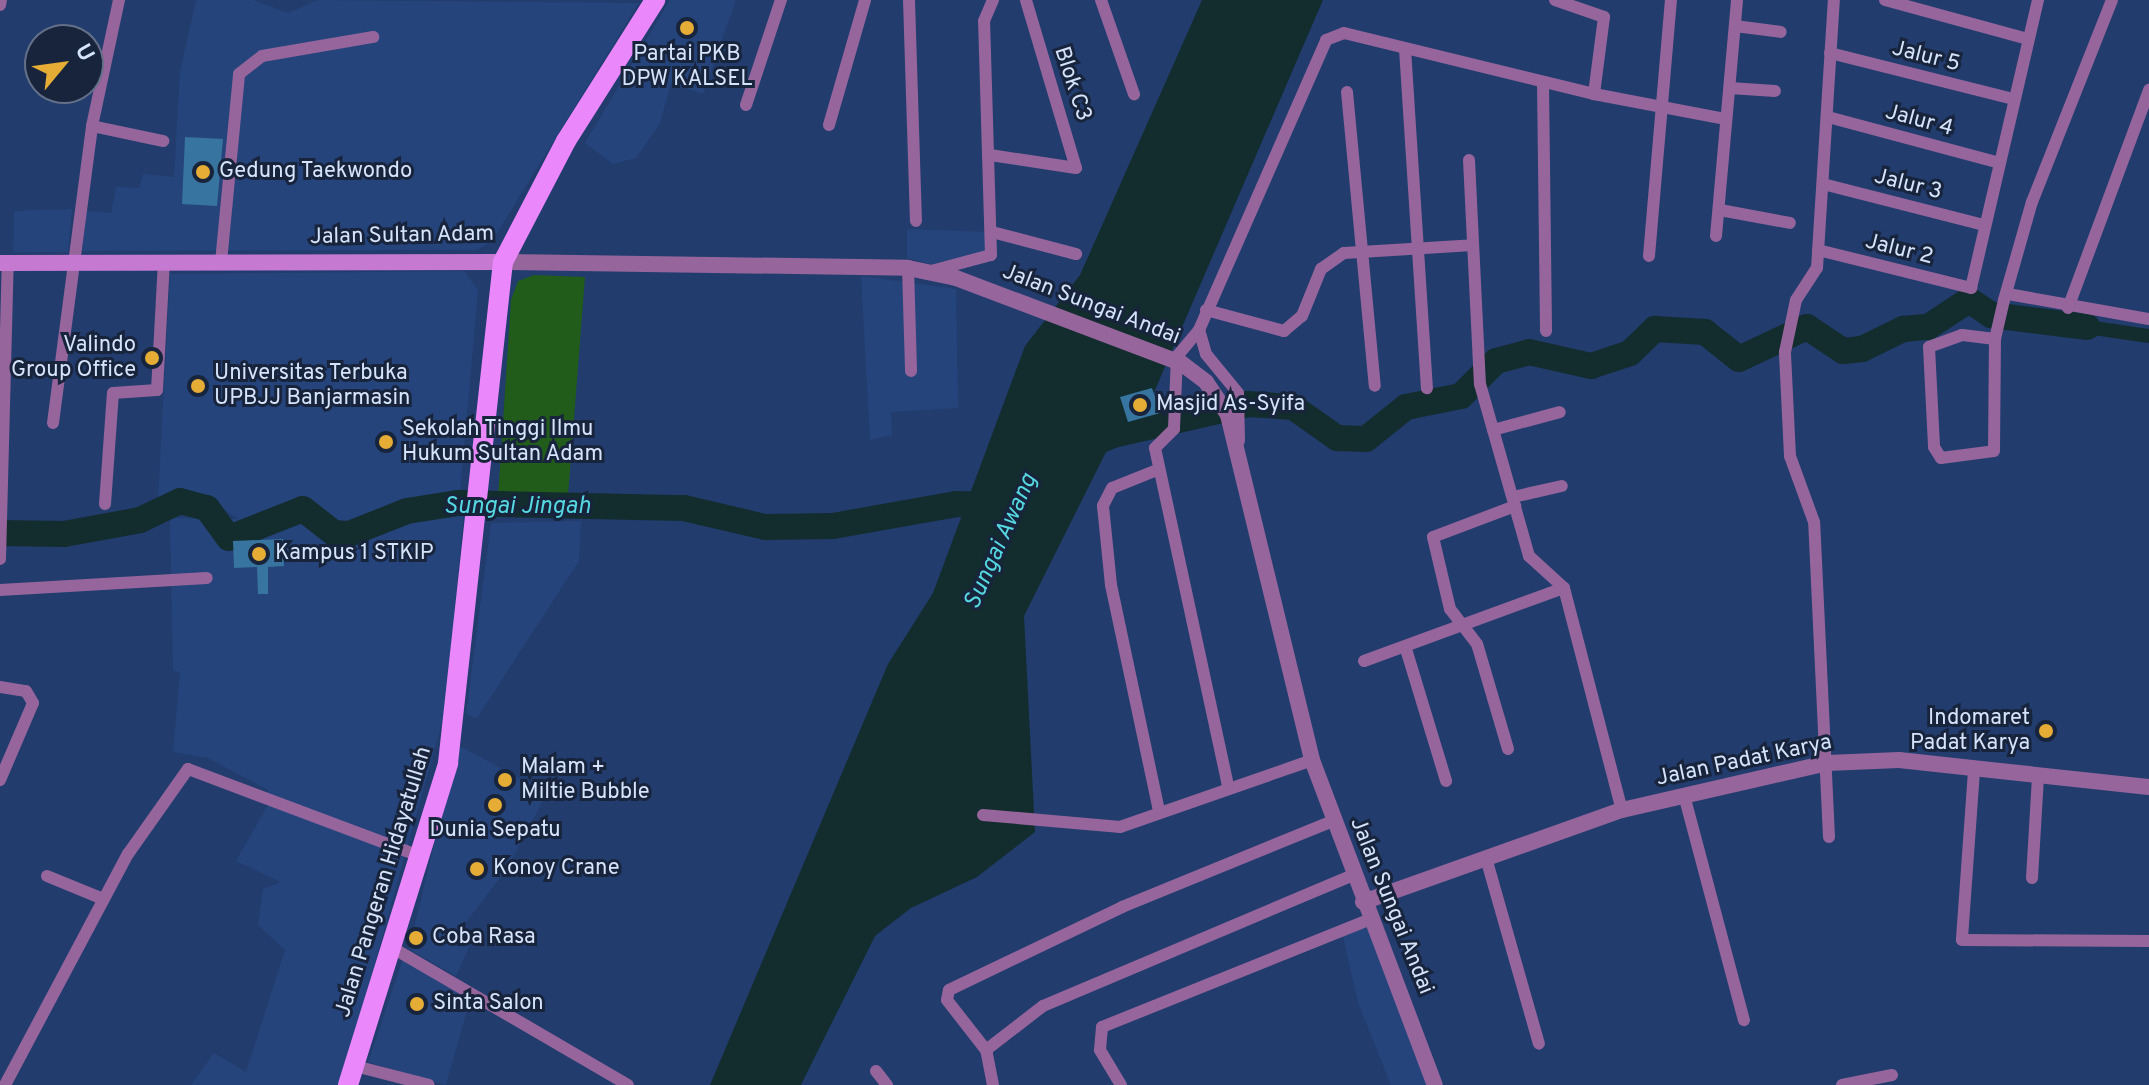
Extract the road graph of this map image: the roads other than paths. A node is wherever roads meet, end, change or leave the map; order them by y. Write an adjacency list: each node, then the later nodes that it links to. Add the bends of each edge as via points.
1 (119, 0): 35 (street)
2 (655, 0): 55 (main road, Jalan Sultan Adam, via 566,141)
3 (781, 0): 30 (street)
4 (865, 0): 34 (street)
5 (909, 0): 42 (street)
6 (993, 0): 37 (street, via 984,21)
7 (1026, 0): 37 (street, Blok C3, via 1076,168)
8 (1101, 0): 27 (street)
9 (1555, 0): 28 (street, via 1604,17)
10 (1671, 0): 31 (street)
11 (1737, 0): 16 (street)
12 (1834, 0): 21 (street)
13 (1885, 0): 19 (street)
14 (2038, 0): 19 (street)
15 (2112, 0): 60 (street, via 2032,202)
16 (1735, 26): 17 (street); 23 (street)
17 (1781, 32)
18 (373, 37): 54 (street, via 262,56 239,74)
19 (2028, 39): 29 (street)
20 (1405, 49): 22 (street); 48 (street); 62 (street, via 1344,33 1326,40)
21 (1830, 53): 29 (street, Jalur 5); 32 (street)
22 (1543, 83): 28 (street); 66 (street)
23 (1730, 88): 25 (street); 33 (street)
24 (2149, 90): 61 (street)
25 (1775, 91)
26 (1347, 92): 50 (street)
27 (1134, 94)
28 (1594, 94): 31 (street)
29 (2013, 99): 39 (street)
30 (746, 105)
31 (1661, 108): 33 (street); 52 (street)
32 (1828, 117): 39 (street, Jalur 4); 40 (street)
33 (1725, 119): 41 (street)
34 (829, 125)
35 (92, 126): 36 (street); 57 (street)
36 (163, 141)
37 (990, 155): 45 (street)
38 (1469, 160): 47 (street)
39 (2000, 163): 44 (street)
40 (1823, 184): 44 (street, Jalur 3); 49 (street)
41 (1720, 210): 43 (street); 46 (street)
42 (916, 221)
43 (1790, 223)
44 (1984, 225): 49 (street, Jalur 2, via 1971,288)
45 (992, 232): 51 (street); 59 (street, via 986,260 949,261)
46 (1716, 236)
47 (1473, 245): 48 (street); 74 (street, via 1478,367)
48 (1418, 248): 50 (street); 70 (street)
49 (1818, 250): 89 (street, via 1788,324 1785,352 1790,456 1814,522)
50 (1362, 251): 62 (street, via 1344,253 1321,269 1289,330); 69 (street)
51 (1076, 254)
52 (1649, 256)
53 (164, 262): 54 (main road, Jalan Sultan Adam); 57 (main road, Jalan Sultan Adam); 78 (street, via 157,390 113,393)
54 (221, 262): 55 (main road, Jalan Sultan Adam)
55 (503, 262): 58 (street, Jalan Sungai Andai); 102 (main road, Jalan Pangeran Hidayatullah, via 448,763)
56 (4, 263): 57 (main road, Jalan Sultan Adam); 64 (street)
57 (71, 263): 73 (street)
58 (908, 268): 59 (street, Jalan Sungai Andai); 68 (street)
59 (931, 271): 72 (street, Jalan Sungai Andai, bridge, via 1181,363 1206,382)
60 (2006, 300): 61 (street); 67 (street, via 2003,326)
61 (2068, 308): 63 (street)
62 (1206, 310): 65 (street)
63 (2149, 319)
64 (2, 328): 79 (street)
65 (1199, 330): 72 (street, via 1206,354 1238,393); 75 (street, via 1177,356 1174,429 1155,448)
66 (1546, 331)
67 (1995, 339): 67 (street, via 1994,451 1941,458 1934,447 1929,347 1962,335)
68 (911, 371)
69 (1375, 386)
70 (1427, 388)
71 (1560, 412): 74 (street)
72 (1234, 416): 88 (street, Jalan Sungai Andai)
73 (53, 423)
74 (1493, 430): 77 (street)
75 (1157, 470): 94 (street); 98 (street, via 1112,488 1103,506 1111,585)
76 (1562, 486): 77 (street)
77 (1514, 502): 81 (street, via 1529,556); 83 (street, via 1434,532 1447,601)
78 (105, 504)
79 (1, 552)
80 (207, 578): 82 (street)
81 (1564, 588): 83 (street); 97 (street)
82 (0, 590)
83 (1460, 623): 84 (street); 87 (street, via 1477,644)
84 (1406, 649): 85 (street); 93 (street)
85 (1364, 661)
86 (0, 687): 92 (street, via 26,691 33,703)
87 (1508, 749)
88 (1312, 760): 94 (street); 100 (street, Jalan Sungai Andai)
89 (1827, 763): 90 (street, Jalan Padat Karya, via 1899,760); 96 (street, Jalan Padat Karya); 101 (street)
90 (1974, 771): 91 (street, Jalan Padat Karya); 110 (street, via 1962,940)
91 (2038, 778): 95 (street, Jalan Padat Karya); 106 (street)
92 (0, 780)
93 (1446, 781)
94 (1228, 786): 98 (street)
95 (2149, 787)
96 (1684, 795): 97 (street, Jalan Padat Karya); 112 (street)
97 (1622, 810): 103 (street, Jalan Padat Karya)
98 (1159, 811): 99 (street, via 1120,827)
99 (983, 815)
100 (1333, 821): 104 (street, Jalan Sungai Andai); 114 (street, via 1122,907 949,990 947,1000)
101 (1829, 837)
102 (419, 856): 107 (street, via 191,767); 111 (main road, Jalan Pangeran Hidayatullah)
103 (1486, 858): 108 (street, Jalan Padat Karya); 113 (street)
104 (1353, 875): 108 (street, Jalan Sungai Andai); 114 (street, via 1043,1006)
105 (47, 876): 107 (street)
106 (2032, 878)
107 (103, 899): 118 (street)
108 (1363, 902): 109 (street, Jalan Sungai Andai)
109 (1371, 919): 123 (street, via 1102,1027 1100,1050); 124 (street, Jalan Sungai Andai)
110 (2149, 941)
111 (391, 947): 116 (main road, Jalan Pangeran Hidayatullah); 120 (street)
112 (1744, 1020)
113 (1539, 1044)
114 (986, 1050): 122 (street)
115 (876, 1071): 121 (street)
116 (351, 1075): 119 (street)
117 (1892, 1075): 125 (street)
118 (5, 1085)
119 (429, 1085)
120 (628, 1085)
121 (887, 1085)
122 (993, 1085)
123 (1121, 1085)
124 (1435, 1085)
125 (1842, 1085)

